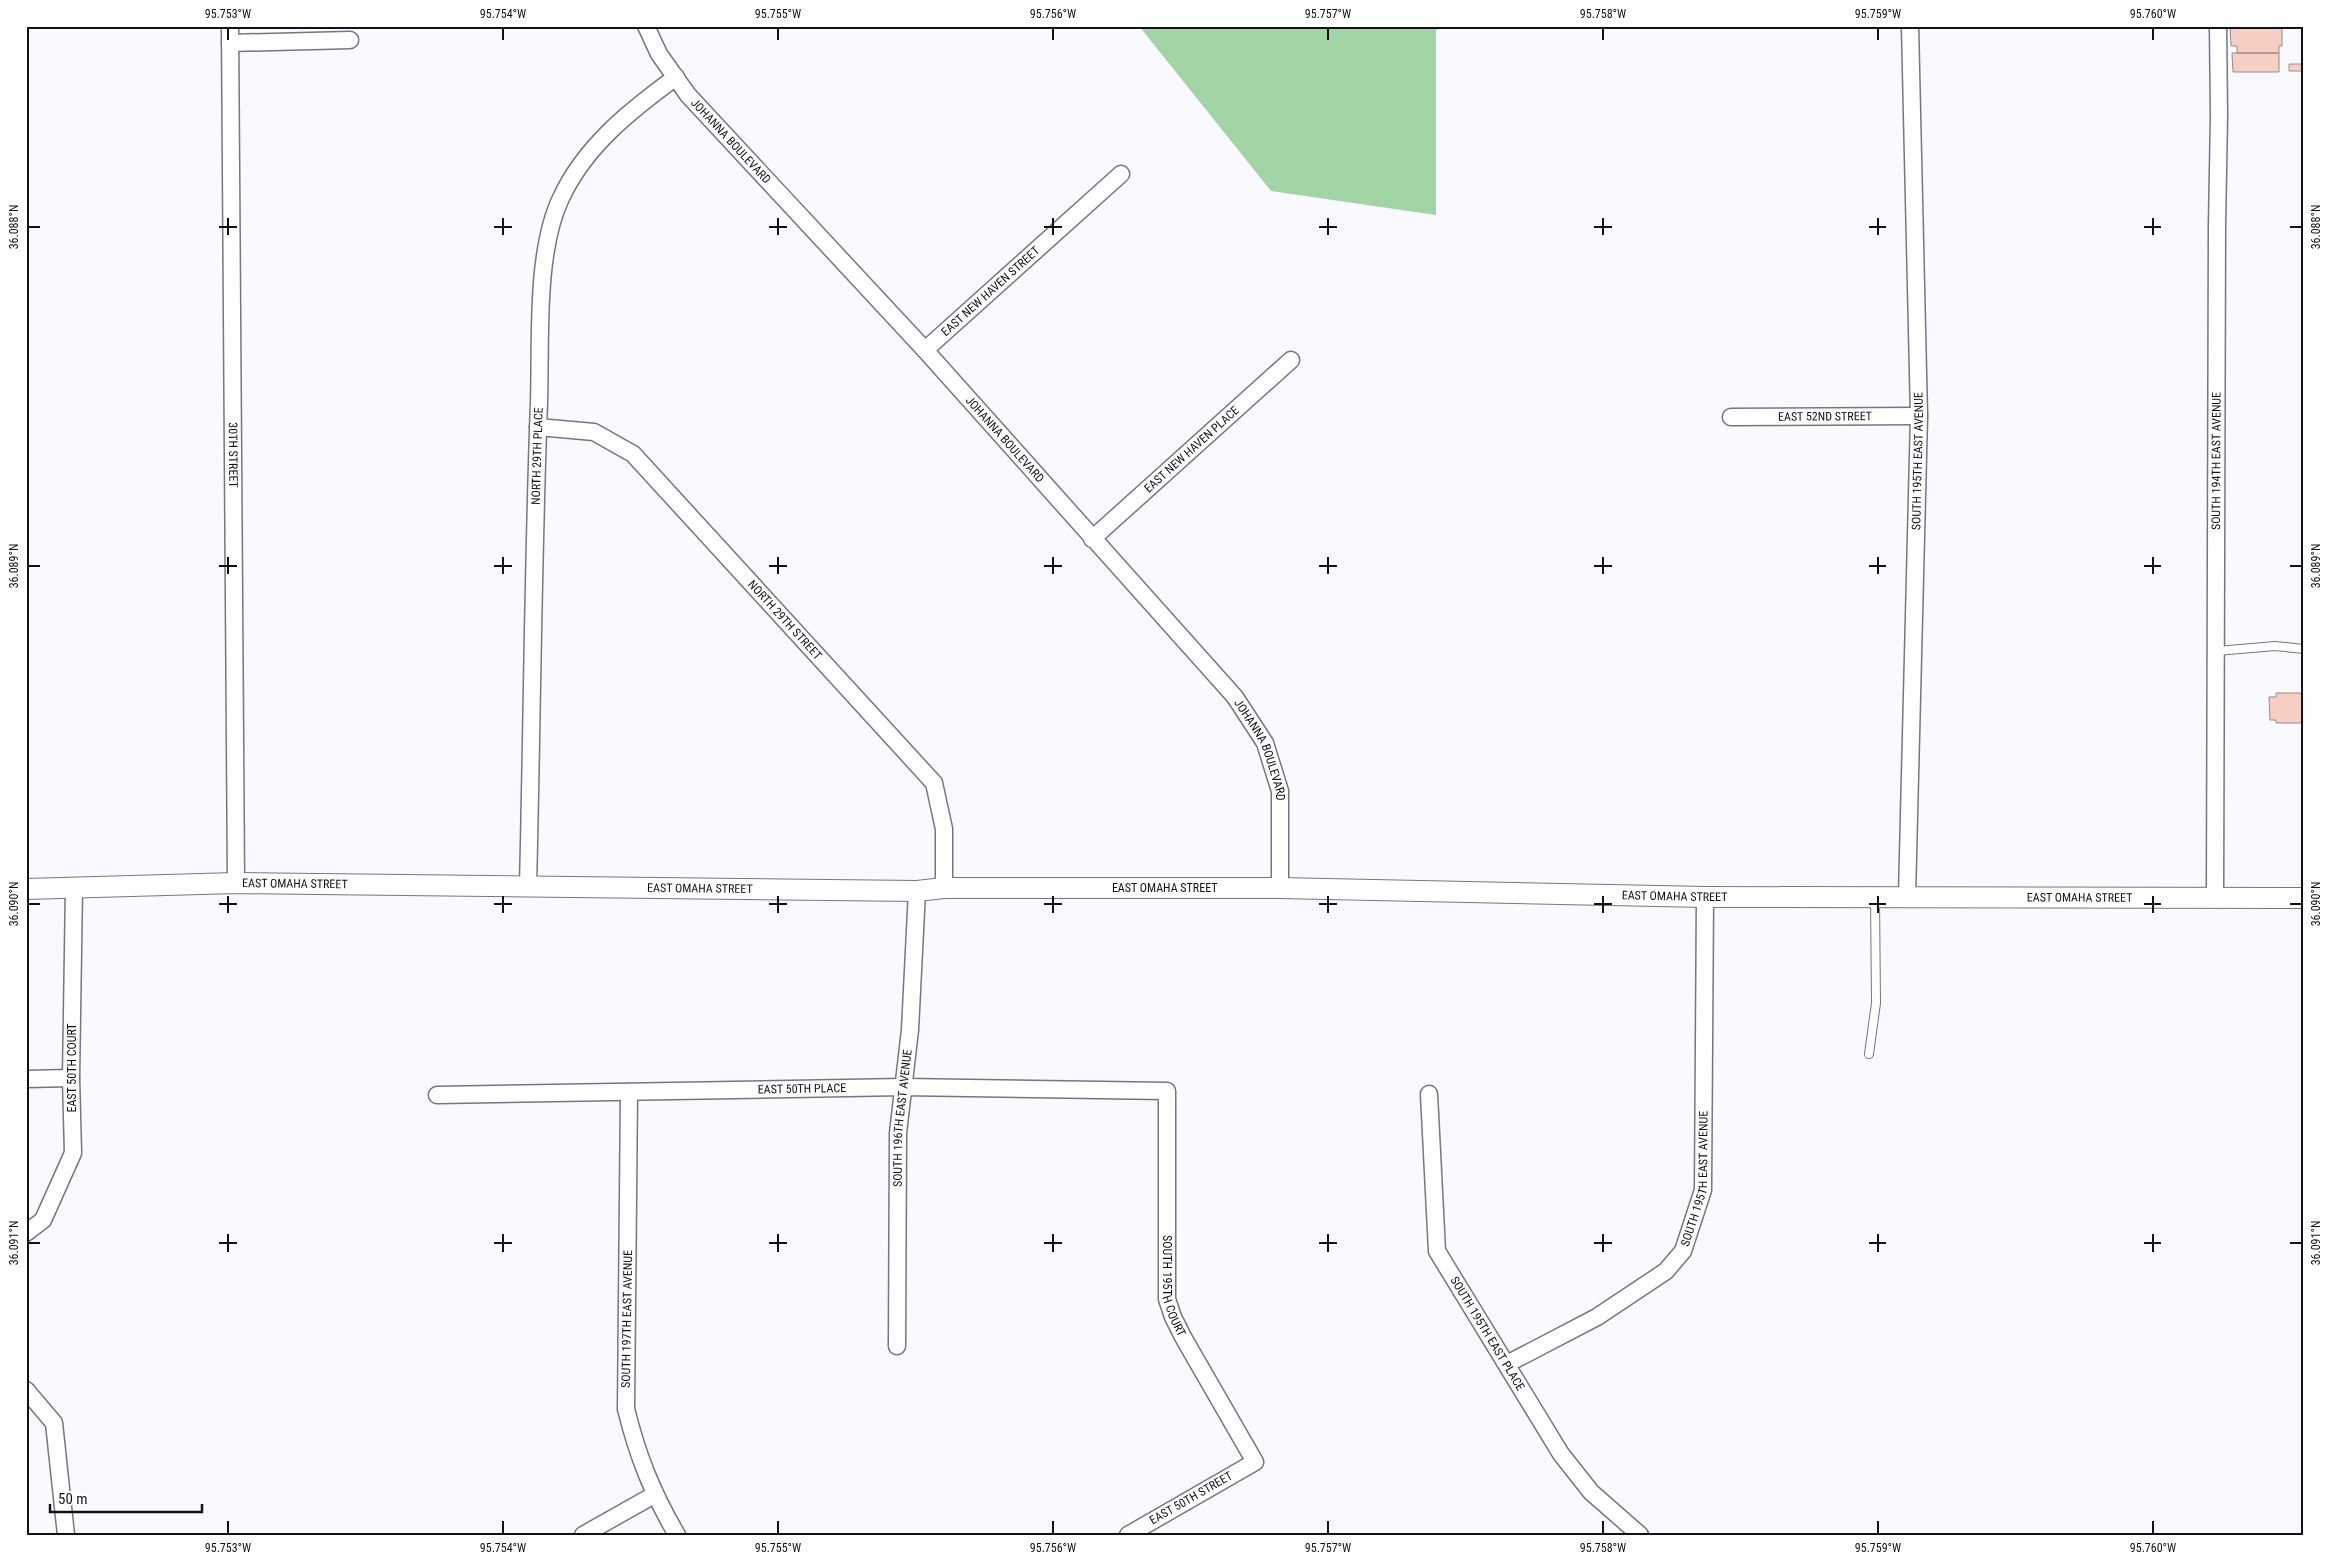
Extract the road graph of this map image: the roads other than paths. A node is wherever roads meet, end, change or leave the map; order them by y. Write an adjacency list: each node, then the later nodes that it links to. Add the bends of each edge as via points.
1 (230, 26): 6 (street, 30TH STREET)
2 (646, 26): 7 (street, JOHANNA BOULEVARD, via 659,54)
3 (1910, 26): 11 (street, SOUTH 195TH EAST AVENUE)
4 (2218, 26): 16 (street, SOUTH 194TH EAST AVENUE)
5 (350, 40): 6 (street)
6 (230, 43): 17 (street, 30TH STREET)
7 (676, 77): 9 (street, JOHANNA BOULEVARD, via 688,95); 13 (street, NORTH 29TH PLACE, via 642,102 599,142 579,166 560,198 549,233 544,267)
8 (1121, 174): 9 (street, EAST NEW HAVEN STREET)
9 (925, 350): 14 (street, JOHANNA BOULEVARD)
10 (1291, 360): 14 (street, EAST NEW HAVEN PLACE)
11 (1919, 416): 12 (street, EAST 52ND STREET); 26 (street, SOUTH 195TH EAST AVENUE)
12 (1731, 417)
13 (538, 427): 18 (street, NORTH 29TH PLACE); 20 (street, NORTH 29TH STREET, via 594,432 633,454 934,783 944,829)
14 (1092, 539): 21 (street, JOHANNA BOULEVARD, via 1235,697 1264,743 1280,791)
15 (2304, 649): 16 (lane, via 2275,646)
16 (2217, 651): 27 (street, SOUTH 194TH EAST AVENUE)
17 (236, 883): 18 (street, EAST OMAHA STREET); 19 (street, EAST OMAHA STREET)
18 (528, 886): 23 (street, EAST OMAHA STREET)
19 (74, 888): 22 (street, EAST OMAHA STREET); 30 (street, EAST 50TH COURT)
20 (944, 888): 21 (street, EAST OMAHA STREET); 23 (street, EAST OMAHA STREET)
21 (1280, 888): 24 (street, EAST OMAHA STREET)
22 (26, 889)
23 (917, 891): 32 (street, SOUTH 196TH EAST AVENUE, via 910,1030)
24 (1705, 896): 25 (street, EAST OMAHA STREET); 39 (street, SOUTH 195TH EAST AVENUE, via 1703,1190 1683,1250 1666,1270 1597,1317)
25 (1875, 896): 26 (street, EAST OMAHA STREET); 29 (lane, via 1876,1002)
26 (1907, 896): 27 (street, EAST OMAHA STREET)
27 (2215, 896): 28 (street, EAST OMAHA STREET)
28 (2304, 898)
29 (1869, 1054)
30 (71, 1078): 31 (street); 37 (street, EAST 50TH COURT, via 73,1153 43,1220)
31 (26, 1079)
32 (903, 1087): 33 (street, EAST 50TH PLACE); 34 (street, EAST 50TH PLACE); 38 (street, SOUTH 196TH EAST AVENUE, via 898,1133)
33 (1168, 1091): 41 (street, SOUTH 195TH COURT, via 1168,1299 1183,1337)
34 (629, 1092): 36 (street, EAST 50TH PLACE); 42 (street, SOUTH 197TH EAST AVENUE, via 626,1409 633,1440)
35 (1429, 1094): 39 (street, SOUTH 195TH EAST PLACE, via 1437,1250)
36 (437, 1095)
37 (26, 1232)
38 (897, 1346)
39 (1507, 1364): 47 (street, SOUTH 195TH EAST PLACE, via 1561,1454 1591,1492)
40 (26, 1390): 43 (street, via 54,1423)
41 (1255, 1462): 46 (street, EAST 50TH STREET)
42 (654, 1495): 44 (street); 45 (street, SOUTH 197TH EAST AVENUE)
43 (66, 1535)
44 (583, 1535)
45 (677, 1535)
46 (1128, 1535)
47 (1640, 1535)

